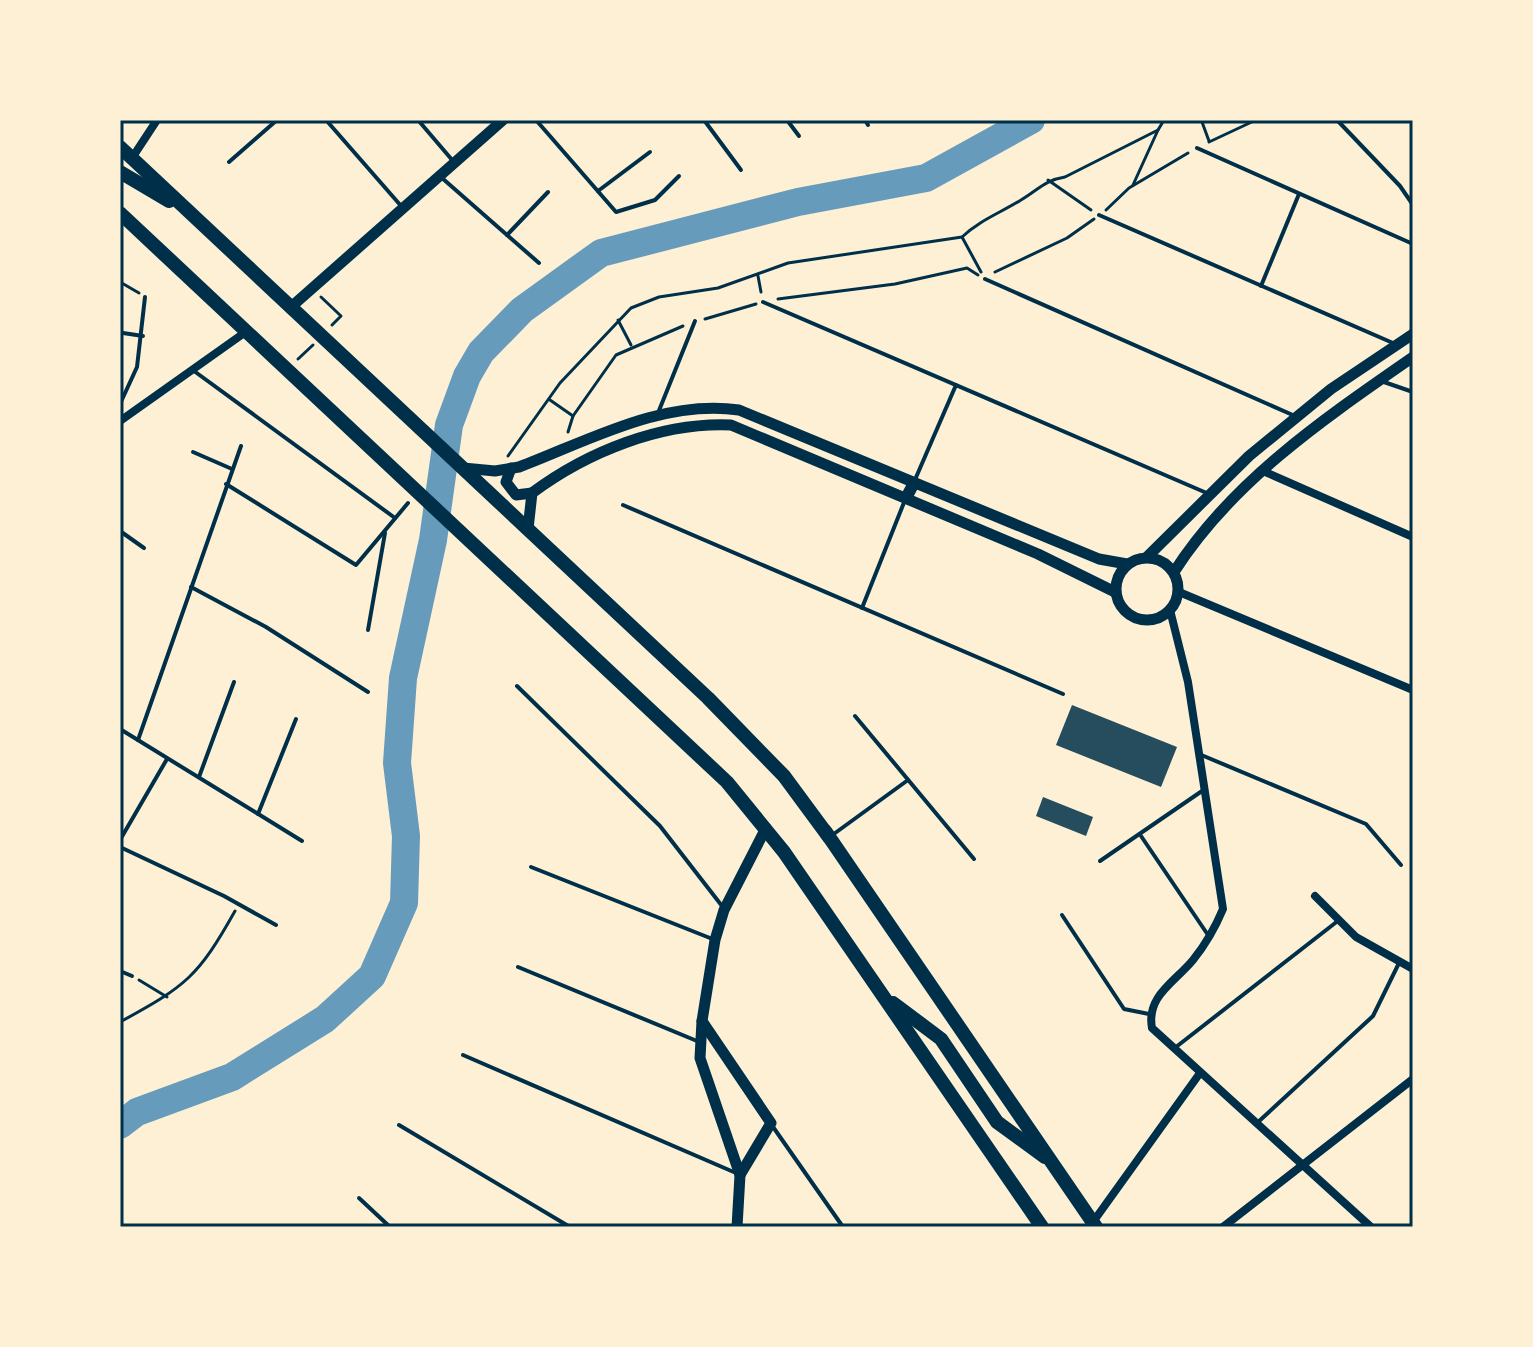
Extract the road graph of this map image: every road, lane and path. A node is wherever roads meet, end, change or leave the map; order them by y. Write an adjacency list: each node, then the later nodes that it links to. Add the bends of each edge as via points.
1 (157, 120): 20 (street)
2 (277, 120): 21 (lane)
3 (326, 120): 33 (lane)
4 (418, 120): 22 (lane)
5 (503, 120): 22 (street)
6 (536, 120): 29 (lane)
7 (704, 120): 23 (lane)
8 (787, 120): 15 (lane)
9 (1164, 120): 14 (path)
10 (1191, 120): 13 (path)
11 (1256, 120): 16 (path)
12 (1337, 120): 32 (lane)
13 (1202, 121): 16 (path)
14 (1158, 130): 27 (path, via 1065,177); 28 (path)
15 (799, 136)
16 (1209, 142): 18 (path)
17 (120, 147): 20 (highway)
18 (1197, 148): 28 (path); 31 (lane)
19 (650, 152): 29 (lane)
20 (132, 158): 36 (highway)
21 (229, 162)
22 (454, 163): 25 (street)
23 (741, 170)
24 (120, 172): 36 (highway)
25 (440, 176): 33 (street); 37 (lane)
26 (679, 176): 29 (lane, via 655,200 616,212)
27 (1048, 180): 35 (path); 38 (path, via 977,222)
28 (1133, 186): 35 (path)
29 (598, 191)
30 (548, 192): 37 (lane)
31 (1299, 194): 39 (lane); 44 (lane)
32 (1413, 205)
33 (403, 208): 48 (street)
34 (120, 213): 52 (highway)
35 (1099, 215): 42 (path, via 1067,238); 44 (lane)
36 (194, 216): 48 (highway)
37 (507, 235): 40 (lane)
38 (962, 237): 41 (path, via 788,263); 42 (path)
39 (1413, 244)
40 (539, 263)
41 (758, 276): 46 (path); 50 (path, via 659,297 631,308)
42 (985, 279): 46 (path, via 967,268); 67 (lane)
43 (120, 282): 45 (path)
44 (1261, 286): 56 (lane)
45 (145, 297): 55 (lane)
46 (763, 302): 51 (path); 61 (lane)
47 (329, 303): 49 (path)
48 (291, 307): 74 (highway)
49 (341, 316)
50 (618, 320): 57 (path); 63 (path)
51 (695, 321): 57 (path); 65 (lane)
52 (247, 331): 59 (street); 80 (highway)
53 (123, 333): 55 (lane)
54 (1413, 334): 56 (street)
55 (143, 336): 64 (lane, via 137,367)
56 (1395, 344): 67 (street)
57 (631, 345): 66 (path, via 616,355)
58 (1413, 357): 60 (street)
59 (193, 369): 68 (street); 85 (lane)
60 (1379, 380): 62 (lane); 69 (street)
61 (956, 385): 78 (lane); 82 (lane)
62 (1413, 392)
63 (549, 399): 66 (path); 73 (path, via 507,458)
64 (120, 404)
65 (657, 415): 71 (street); 78 (street, via 714,406 739,410)
66 (573, 416): 71 (path)
67 (1297, 417): 69 (street); 82 (street)
68 (120, 421)
69 (1310, 433): 77 (street)
70 (241, 446): 76 (lane)
71 (563, 450): 75 (street)
72 (193, 452): 76 (lane)
73 (522, 453)
74 (463, 468): 75 (street); 86 (highway)
75 (511, 468): 81 (street, via 509,489 516,495)
76 (232, 469): 79 (lane)
77 (1263, 471): 89 (street); 93 (street, via 1198,534)
78 (914, 483): 83 (main road); 92 (street, via 1099,559)
79 (226, 484): 88 (lane, via 356,565); 94 (lane)
80 (412, 492): 85 (lane); 115 (highway, via 709,764)
81 (532, 493): 83 (street, via 640,437 701,424 731,425 771,439); 86 (street)
82 (1211, 495): 91 (street)
83 (906, 498): 95 (street); 97 (lane)
84 (623, 505): 97 (lane)
85 (395, 518): 88 (lane)
86 (528, 529): 116 (highway, via 749,738)
87 (120, 531): 90 (lane)
88 (385, 531): 99 (lane)
89 (1413, 537)
90 (144, 548)
91 (1147, 557): 92 (street); 93 (street)
92 (1127, 564): 95 (street)
93 (1174, 572): 96 (street)
94 (191, 587): 103 (lane); 108 (lane)
95 (1115, 592): 98 (street, via 1124,610 1142,620)
96 (1179, 592): 98 (street); 102 (street)
97 (862, 608): 104 (lane)
98 (1170, 610): 109 (street, via 1188,682)
99 (368, 630)
100 (234, 682): 111 (lane)
101 (517, 686): 127 (lane, via 660,826)
102 (1413, 690)
103 (368, 692)
104 (1063, 694)
105 (855, 716): 112 (lane)
106 (296, 719): 114 (lane)
107 (120, 729): 108 (lane)
108 (138, 740): 110 (lane)
109 (1197, 753): 113 (street); 123 (lane, via 1366,824)
110 (167, 758): 111 (lane); 118 (lane)
111 (199, 777): 114 (lane)
112 (908, 780): 116 (lane); 121 (lane)
113 (1202, 791): 117 (lane); 131 (street, via 1223,909)
114 (258, 814): 119 (lane)
115 (766, 828): 127 (street); 138 (highway)
116 (825, 831): 146 (highway)
117 (1141, 836): 122 (lane); 131 (lane)
118 (120, 840)
119 (302, 841)
120 (120, 847): 126 (lane)
121 (974, 859)
122 (1100, 861)
123 (1401, 865)
124 (531, 867): 132 (lane)
125 (1315, 896): 129 (street)
126 (239, 904): 130 (lane); 139 (path, via 211,953 189,981)
127 (724, 910): 132 (street)
128 (1062, 915): 140 (lane, via 1124,1009)
129 (1340, 920): 133 (street, via 1356,937); 144 (lane)
130 (276, 925)
131 (1210, 937): 140 (street)
132 (715, 940): 141 (street)
133 (1400, 961): 135 (street); 153 (lane, via 1373,1016)
134 (518, 967): 143 (lane)
135 (1413, 969)
136 (120, 971): 137 (lane)
137 (132, 976): 139 (path)
138 (883, 996): 149 (highway, via 939,1037); 150 (highway)
139 (167, 997): 142 (path)
140 (1149, 1014): 144 (street, via 1152,1028)
141 (702, 1021): 143 (street); 151 (street)
142 (120, 1022)
143 (701, 1042): 156 (street, via 700,1058)
144 (1174, 1049): 147 (street)
145 (463, 1055): 156 (lane)
146 (991, 1073): 149 (highway); 154 (highway)
147 (1200, 1073): 153 (street); 158 (street)
148 (1413, 1079): 155 (street)
149 (971, 1085): 150 (highway); 154 (highway, via 1000,1126)
150 (953, 1097): 164 (highway)
151 (771, 1123): 156 (street); 163 (lane)
152 (399, 1125): 161 (lane)
153 (1255, 1125): 155 (street)
154 (1052, 1163): 158 (highway)
155 (1301, 1166): 159 (street); 165 (street)
156 (740, 1175): 162 (street)
157 (359, 1198): 160 (lane)
158 (1094, 1225)
159 (1366, 1225)
160 (390, 1227)
161 (570, 1227)
162 (737, 1227)
163 (843, 1227)
164 (1042, 1227)
165 (1223, 1227)

